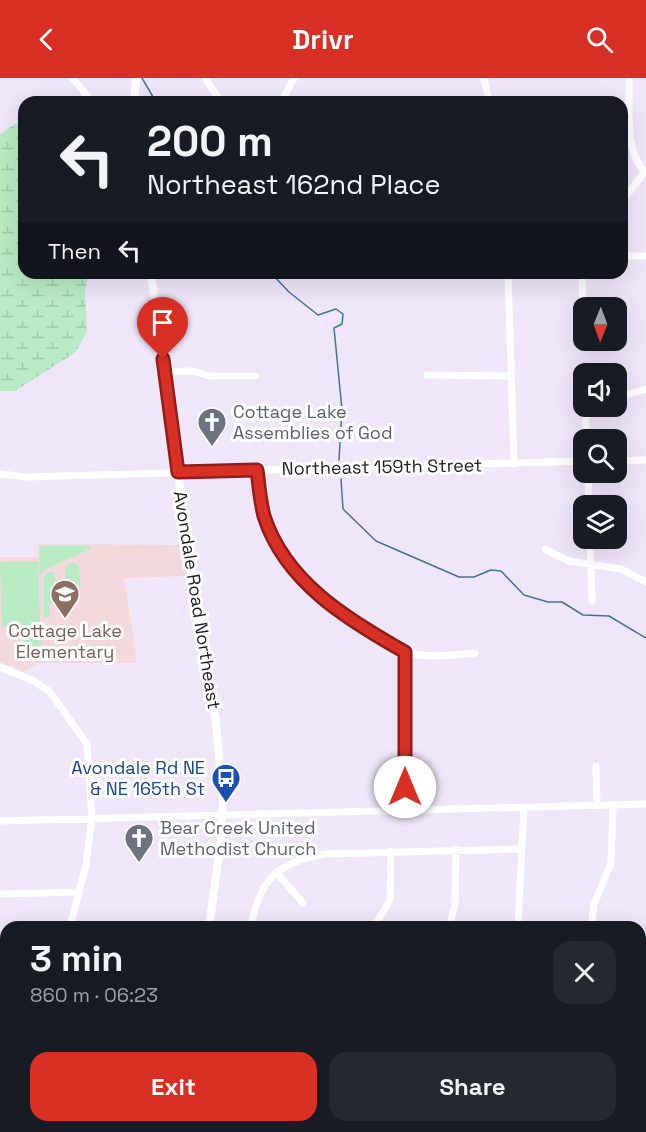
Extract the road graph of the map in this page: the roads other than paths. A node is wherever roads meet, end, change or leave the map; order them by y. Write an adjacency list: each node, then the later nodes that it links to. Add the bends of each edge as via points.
1 (73, 78): 7 (street)
2 (136, 78): 8 (main road)
3 (205, 78): 9 (street)
4 (294, 78): 10 (street)
5 (484, 78): 11 (street)
6 (629, 78): 12 (street, via 632,150)
7 (87, 96)
8 (134, 96)
9 (217, 96)
10 (284, 96)
11 (488, 96)
12 (645, 172): 13 (street)
13 (628, 194)
14 (628, 256): 15 (street)
15 (646, 256)
16 (152, 279): 20 (main road, Avondale Road Northeast)
17 (508, 279): 23 (street)
18 (582, 279): 19 (street)
19 (582, 297)
20 (165, 372): 22 (street); 31 (main road, Avondale Road Northeast)
21 (428, 375): 23 (street)
22 (256, 376)
23 (510, 376): 29 (street)
24 (646, 389): 25 (street)
25 (627, 395)
26 (646, 460): 28 (street)
27 (573, 461): 29 (street, Northeast 159th Street)
28 (627, 461)
29 (514, 464): 30 (street, Northeast 159th Street)
30 (257, 470): 31 (street, Northeast 159th Street); 38 (street, via 264,516 299,578 338,609)
31 (178, 472): 32 (street, Northeast 159th Street, via 27,477); 47 (main road, Avondale Road Northeast, via 216,722)
32 (0, 474)
33 (545, 549): 35 (street)
34 (590, 549): 35 (street)
35 (591, 565): 36 (street, via 621,569); 37 (street)
36 (646, 582)
37 (592, 600)
38 (405, 652): 39 (street); 46 (street)
39 (475, 653)
40 (0, 667): 48 (street, via 50,692 84,737)
41 (596, 766): 43 (street)
42 (646, 804): 44 (street)
43 (597, 805): 44 (street); 45 (street)
44 (613, 805): 63 (street, via 611,863 594,904)
45 (524, 807): 46 (street); 51 (street)
46 (405, 810): 47 (street)
47 (224, 815): 48 (street); 58 (main road, Avondale Road Northeast)
48 (92, 818): 49 (street); 54 (street)
49 (0, 821)
50 (456, 849): 51 (street); 52 (street); 61 (street)
51 (522, 849): 62 (street)
52 (391, 851): 53 (street, via 310,857); 60 (street, via 390,900)
53 (276, 872): 56 (street); 59 (street, via 260,892)
54 (80, 892): 55 (street); 57 (street)
55 (0, 894)
56 (303, 903)
57 (72, 921)
58 (210, 921)
59 (253, 921)
60 (378, 921)
61 (450, 921)
62 (518, 921)
63 (592, 921)

